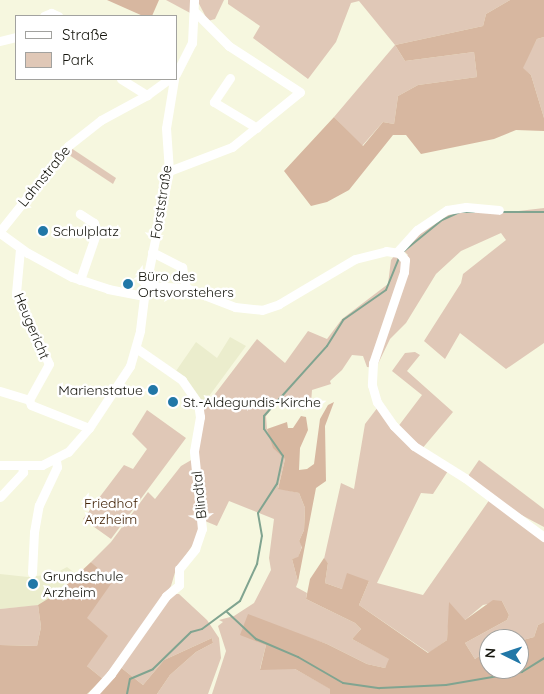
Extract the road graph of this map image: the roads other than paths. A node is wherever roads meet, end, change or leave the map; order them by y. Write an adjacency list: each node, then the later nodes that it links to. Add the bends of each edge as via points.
1 (194, 0): 2 (street)
2 (196, 13): 5 (street, via 191,45); 11 (street, via 229,46 300,92)
3 (15, 37): 4 (street)
4 (0, 41)
5 (178, 70)
6 (230, 78): 11 (street, via 214,102)
7 (123, 80): 10 (street)
8 (168, 80): 10 (street, Lahnstraße)
9 (174, 80): 12 (street, Forststraße, via 166,128)
10 (147, 95): 15 (street, Lahnstraße, via 109,115 68,146)
11 (257, 128): 12 (street, via 226,150)
12 (169, 171): 17 (street, Forststraße)
13 (499, 210): 18 (street, via 466,206 447,210 417,230)
14 (80, 214): 19 (street, via 94,223 97,230)
15 (0, 232): 16 (street)
16 (20, 248): 19 (street); 25 (street, Heugericht, via 16,292 49,364)
17 (152, 252): 20 (street, Forststraße); 21 (street, via 182,267)
18 (397, 252): 21 (street, via 382,251 355,259 265,309 242,309); 31 (street, via 404,258 405,268 373,363 372,385 377,402 414,446 465,478)
19 (80, 280): 22 (street)
20 (145, 286): 21 (street); 22 (street, Forststraße)
21 (186, 288)
22 (144, 296): 23 (street, Forststraße)
23 (136, 348): 26 (street, Forststraße, via 124,378); 33 (street, Blindtal, via 182,380 200,410 194,451 202,530 195,550 179,569 180,585 166,596)
24 (0, 391): 25 (street)
25 (29, 400): 26 (street, via 31,405)
26 (89, 428): 27 (street, Forststraße)
27 (56, 461): 29 (street); 32 (street, via 57,467 39,505)
28 (0, 465): 29 (street)
29 (22, 466): 30 (street, via 23,472)
30 (0, 497)
31 (544, 537)
32 (32, 573)
33 (93, 694)

